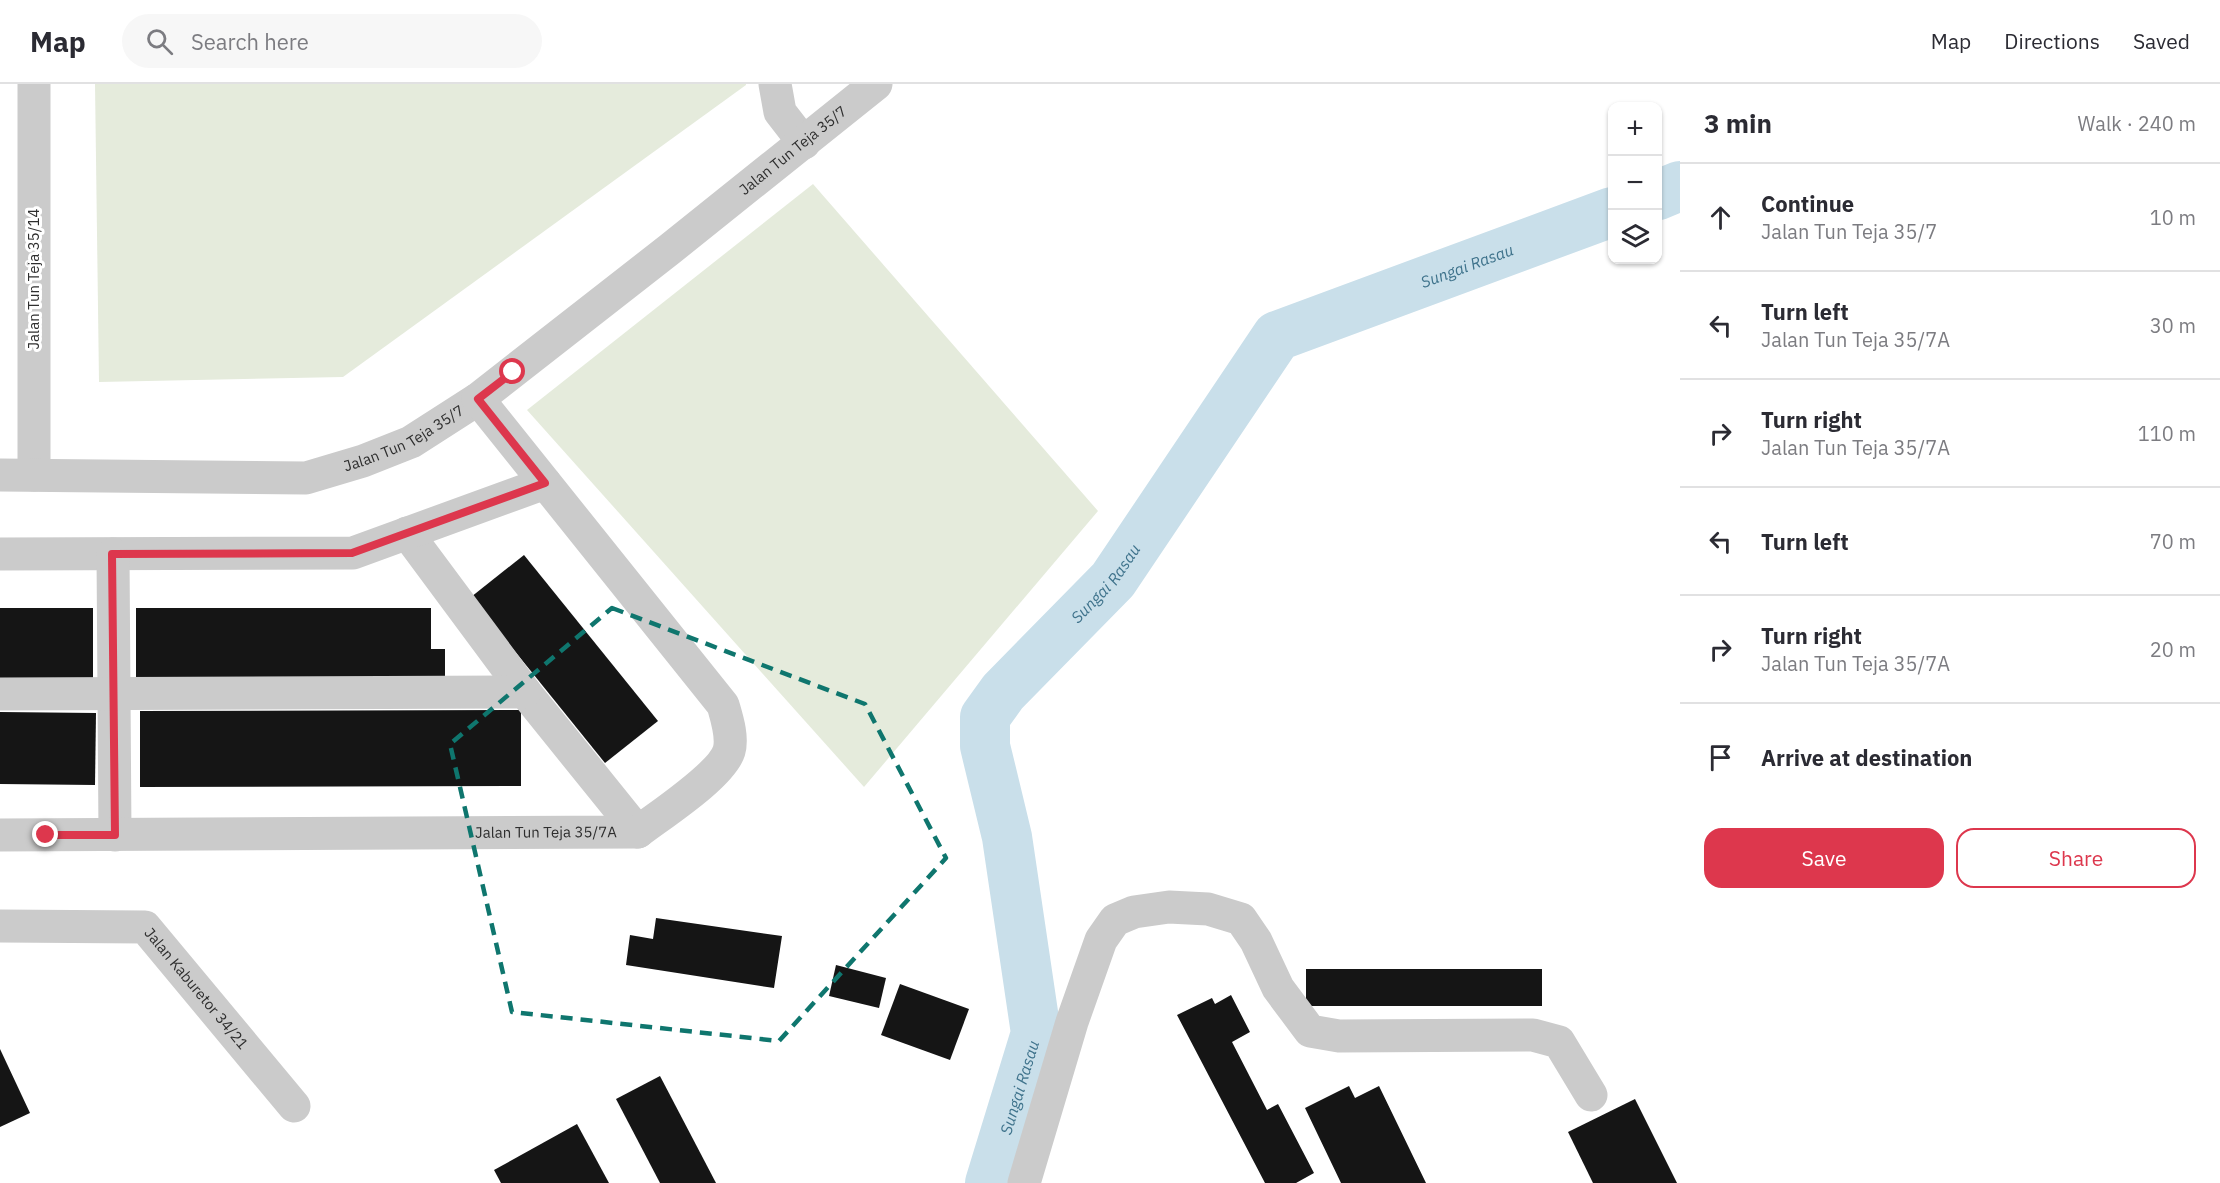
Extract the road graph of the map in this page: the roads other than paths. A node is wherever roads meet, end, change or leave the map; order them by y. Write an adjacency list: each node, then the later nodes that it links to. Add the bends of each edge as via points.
1 (34, 84): 7 (street, Jalan Tun Teja 35/14)
2 (775, 84): 4 (street, via 780,112)
3 (876, 84): 4 (street, Jalan Tun Teja 35/7)
4 (804, 143): 5 (street, Jalan Tun Teja 35/7)
5 (478, 399): 7 (street, Jalan Tun Teja 35/7, via 411,442 306,478); 8 (street, Jalan Tun Teja 35/7A)
6 (0, 475): 7 (street, Jalan Tun Teja 35/7)
7 (34, 475)
8 (545, 483): 9 (street); 15 (street, Jalan Tun Teja 35/7A, via 723,705 729,726 729,750 719,769)
9 (407, 533): 11 (street, via 352,553); 12 (street)
10 (0, 554): 11 (street)
11 (112, 554): 14 (street)
12 (525, 692): 14 (street); 15 (street)
13 (0, 694): 14 (street)
14 (114, 694): 17 (street)
15 (638, 832): 17 (street, Jalan Tun Teja 35/7A)
16 (0, 835): 17 (street, Jalan Tun Teja 35/7A)
17 (115, 835)
18 (0, 926): 20 (street, Jalan Kaburetor 34/21, via 145,927)
19 (1591, 1095): 21 (street, via 1558,1042 1533,1035 1339,1036 1310,1031 1278,988 1256,940 1241,919 1208,909 1169,907 1134,912 1115,920 1101,940)
20 (294, 1106)
21 (1024, 1183)

